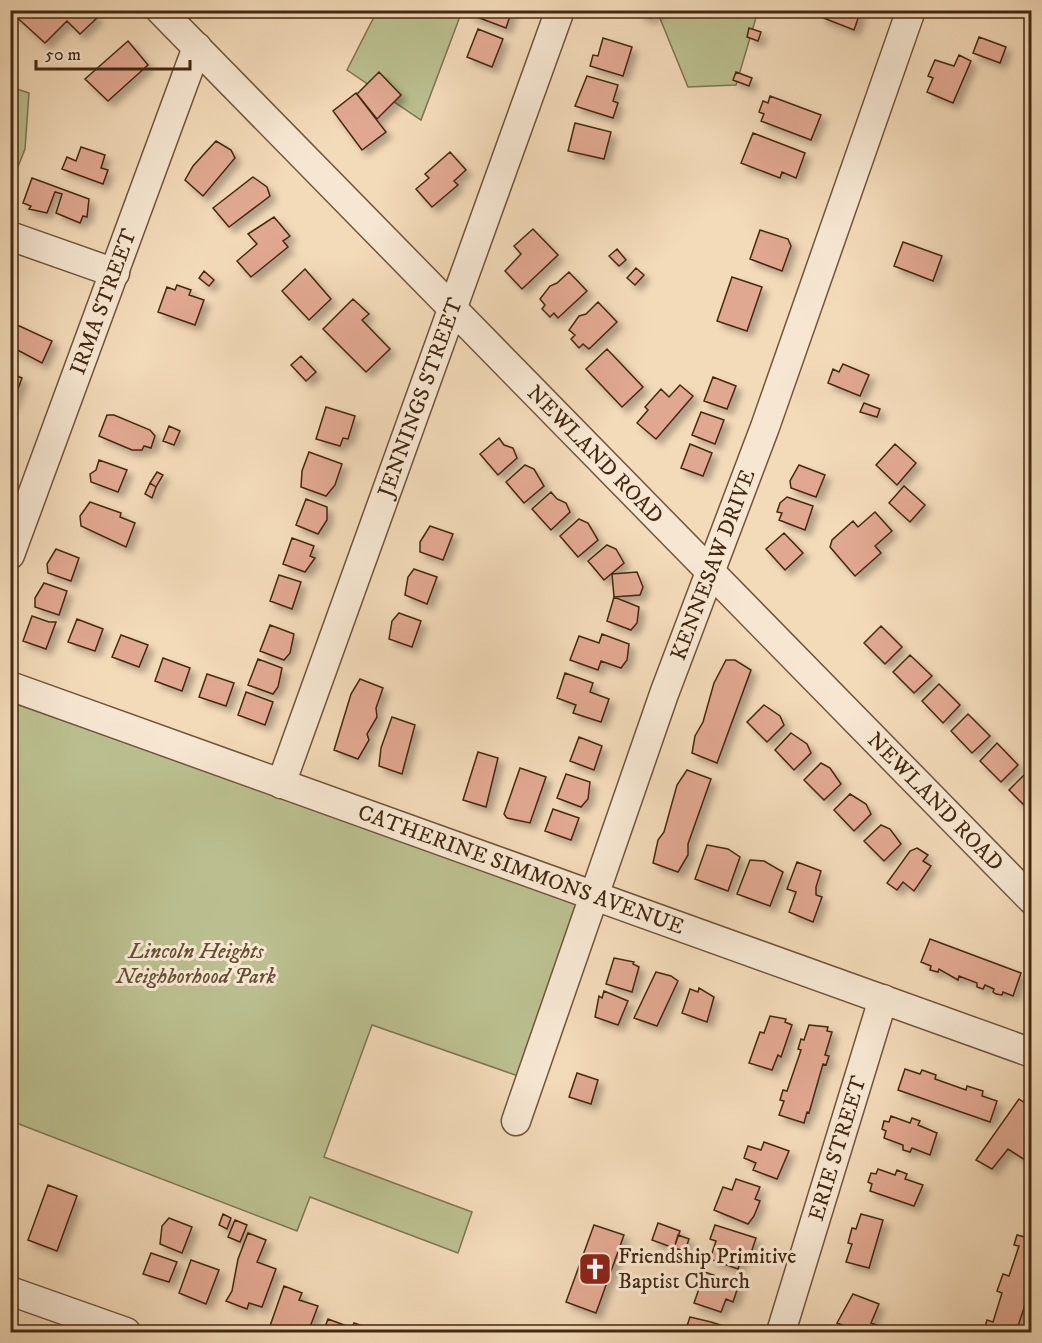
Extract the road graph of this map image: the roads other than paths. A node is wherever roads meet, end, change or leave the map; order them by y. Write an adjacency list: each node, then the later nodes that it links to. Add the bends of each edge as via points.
1 (160, 10): 4 (street, NEWLAND ROAD)
2 (560, 10): 7 (street, JENNINGS STREET)
3 (911, 10): 9 (street, KENNESAW DRIVE, via 765,427)
4 (197, 47): 6 (street, IRMA STREET); 7 (street, NEWLAND ROAD)
5 (10, 236): 6 (street)
6 (115, 273): 8 (street, IRMA STREET)
7 (453, 307): 9 (street, NEWLAND ROAD); 11 (street, JENNINGS STREET)
8 (10, 555)
9 (710, 571): 12 (street, KENNESAW DRIVE); 13 (street, NEWLAND ROAD)
10 (10, 686): 11 (street, CATHERINE SIMMONS AVENUE)
11 (280, 784): 12 (street, CATHERINE SIMMONS AVENUE)
12 (595, 897): 14 (street, CATHERINE SIMMONS AVENUE); 16 (street, KENNESAW DRIVE)
13 (1032, 900)
14 (883, 999): 15 (street, CATHERINE SIMMONS AVENUE); 20 (street, ERIE STREET)
15 (1032, 1053)
16 (516, 1121)
17 (10, 1291): 18 (street)
18 (88, 1326): 19 (street)
19 (126, 1332)
20 (781, 1332)

